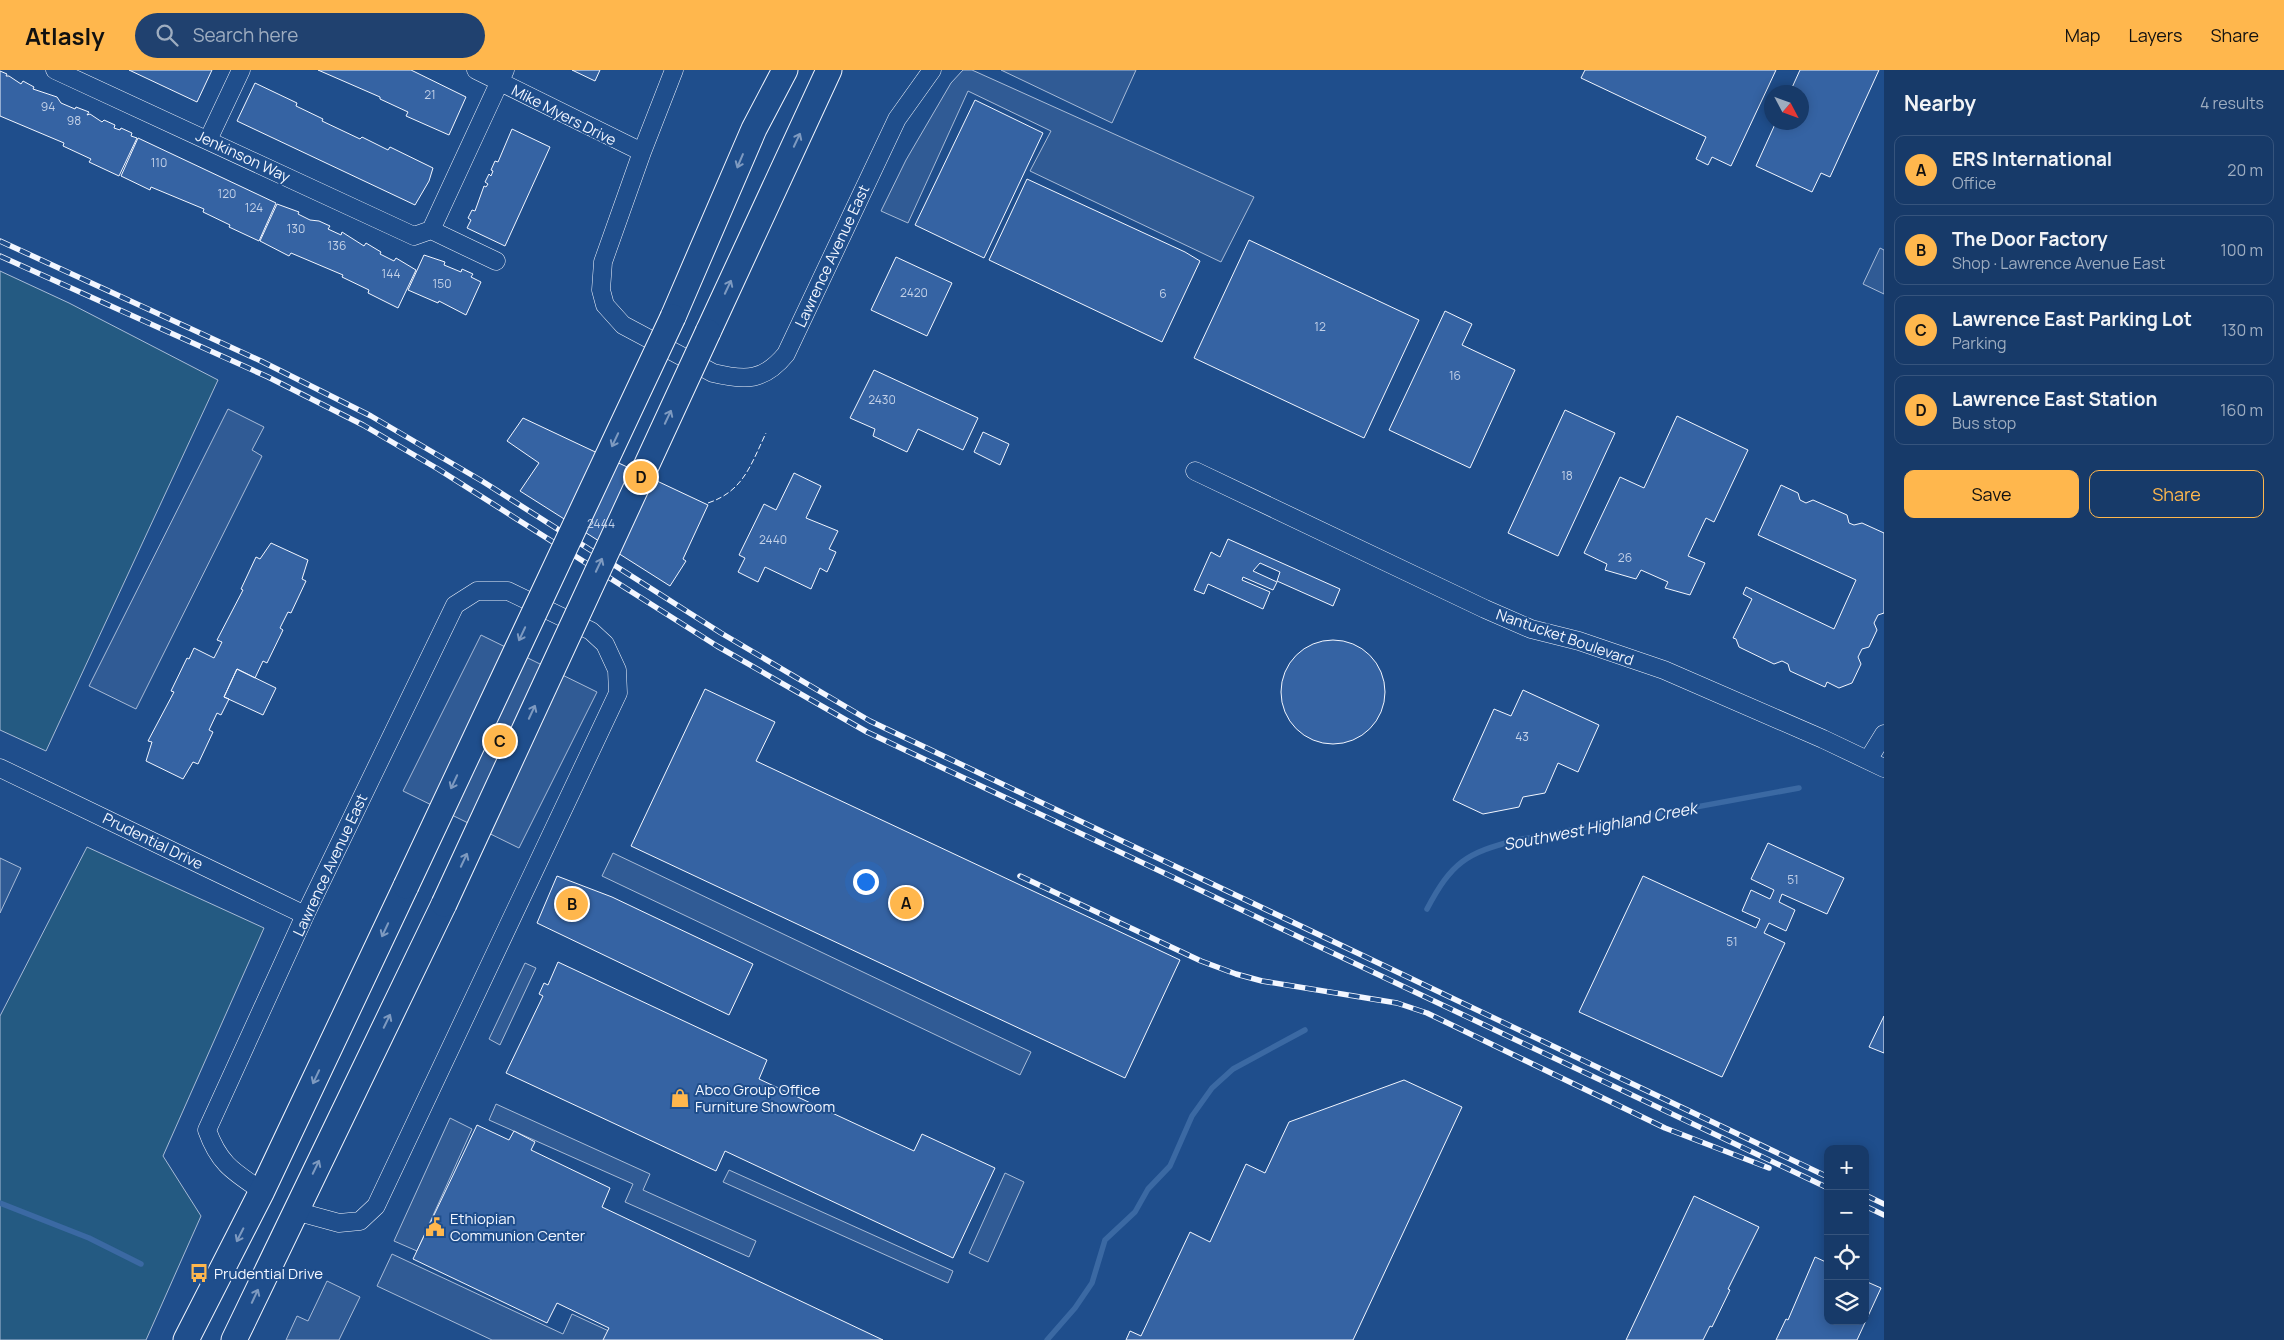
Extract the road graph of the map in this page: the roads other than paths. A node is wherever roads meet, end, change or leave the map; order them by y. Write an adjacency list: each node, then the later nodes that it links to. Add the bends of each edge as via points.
1 (55, 70): 9 (street, Jenkinson Way)
2 (241, 70): 9 (street)
3 (476, 70): 8 (street, Mike Myers Drive)
4 (674, 70): 10 (street, Lawrence Avenue East)
5 (785, 70): 19 (main road, one-way to 19, bridge, via 754,129 673,317)
6 (829, 70): 20 (main road, one-way to 6, bridge, via 444,904)
7 (932, 70): 10 (street, Lawrence Avenue East, via 897,119 786,354 774,368 753,377 713,373 623,326 605,306 601,290 603,262)
8 (503, 76): 10 (street, Mike Myers Drive); 11 (street)
9 (208, 140): 11 (street, Jenkinson Way, via 414,236)
10 (642, 152)
11 (431, 230): 12 (street)
12 (496, 261)
13 (1195, 471): 15 (street, Nantucket Boulevard, via 1531,629 1579,641 1664,670)
14 (1884, 734): 15 (street)
15 (1868, 760): 17 (street, Nantucket Boulevard)
16 (0, 768): 18 (street, Prudential Drive)
17 (1884, 768)
18 (305, 915): 19 (street, Lawrence Avenue East, via 207,1130 215,1152 234,1172); 20 (street, Lawrence Avenue East, via 455,605 476,591 508,591 591,631 605,644 617,670 618,693 376,1206 360,1222 339,1224)
19 (262, 1192): 21 (main road, one-way to 21)
20 (295, 1211): 22 (main road, one-way to 20)
21 (186, 1340)
22 (234, 1340)

